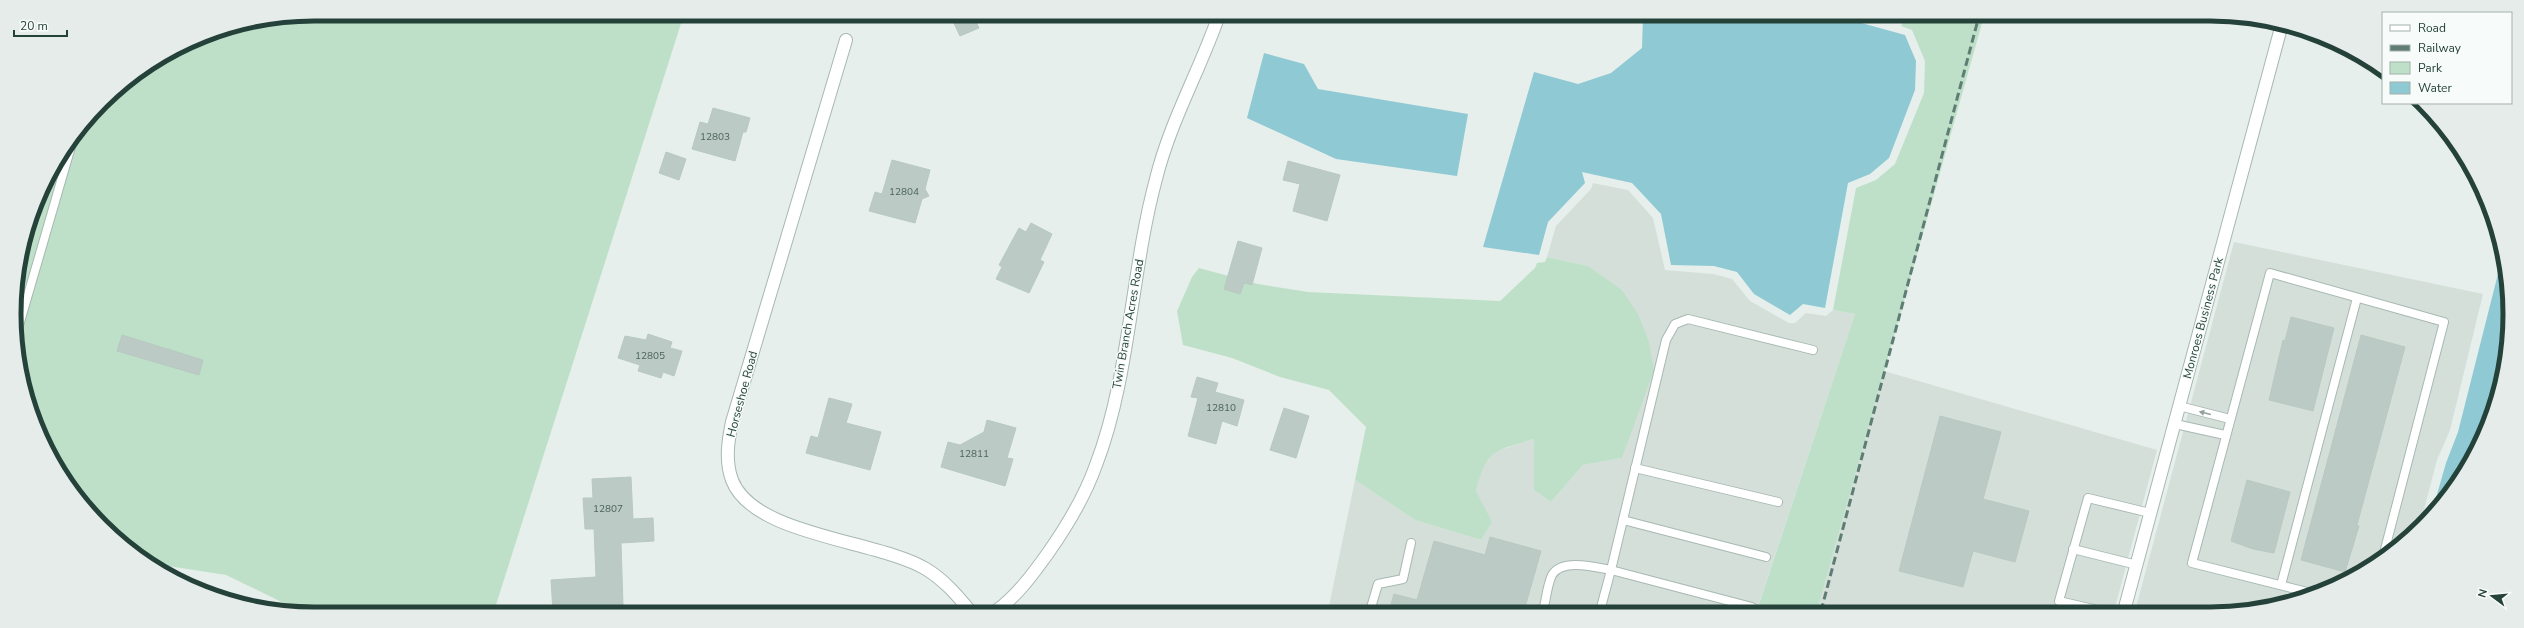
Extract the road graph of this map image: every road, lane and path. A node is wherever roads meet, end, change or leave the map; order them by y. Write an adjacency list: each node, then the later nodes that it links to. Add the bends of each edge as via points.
1 (1217, 21): 25 (street, Twin Branch Acres Road, via 1156,177 1142,238 1116,393 1096,465 1083,496 1053,546 1034,573)
2 (2280, 30): 8 (street, Monroes Business Park)
3 (846, 40): 24 (street, Horseshoe Road, via 732,422 728,463 732,480 740,493 764,514 783,523 905,559 940,578)
4 (70, 152): 6 (lane)
5 (2357, 298): 9 (lane, via 2270,273); 17 (lane, via 2444,322); 22 (lane)
6 (21, 318)
7 (1813, 350): 12 (lane, via 1688,319 1675,324 1666,340)
8 (2179, 406): 9 (lane, one-way to 8); 10 (street, Monroes Business Park)
9 (2230, 419): 11 (lane)
10 (2175, 424): 11 (lane); 14 (street, Monroes Business Park)
11 (2225, 435): 22 (lane, via 2192,563)
12 (1635, 468): 13 (lane); 15 (lane)
13 (1778, 502)
14 (2150, 513): 18 (lane, via 2088,498); 20 (street, Monroes Business Park)
15 (1622, 520): 19 (lane); 21 (lane)
16 (1411, 543): 26 (lane, via 1403,579 1378,584)
17 (2385, 548)
18 (2073, 549): 20 (lane); 30 (lane, via 2059,601)
19 (1766, 556)
20 (2137, 565): 31 (street, Monroes Business Park)
21 (1611, 570): 27 (lane, via 1590,566 1563,566 1552,575); 28 (lane); 29 (lane)
22 (2281, 585): 23 (lane)
23 (2304, 591)
24 (966, 607)
25 (1000, 607)
26 (1371, 607)
27 (1544, 607)
28 (1601, 607)
29 (1752, 607)
30 (2082, 607)
31 (2125, 607)

